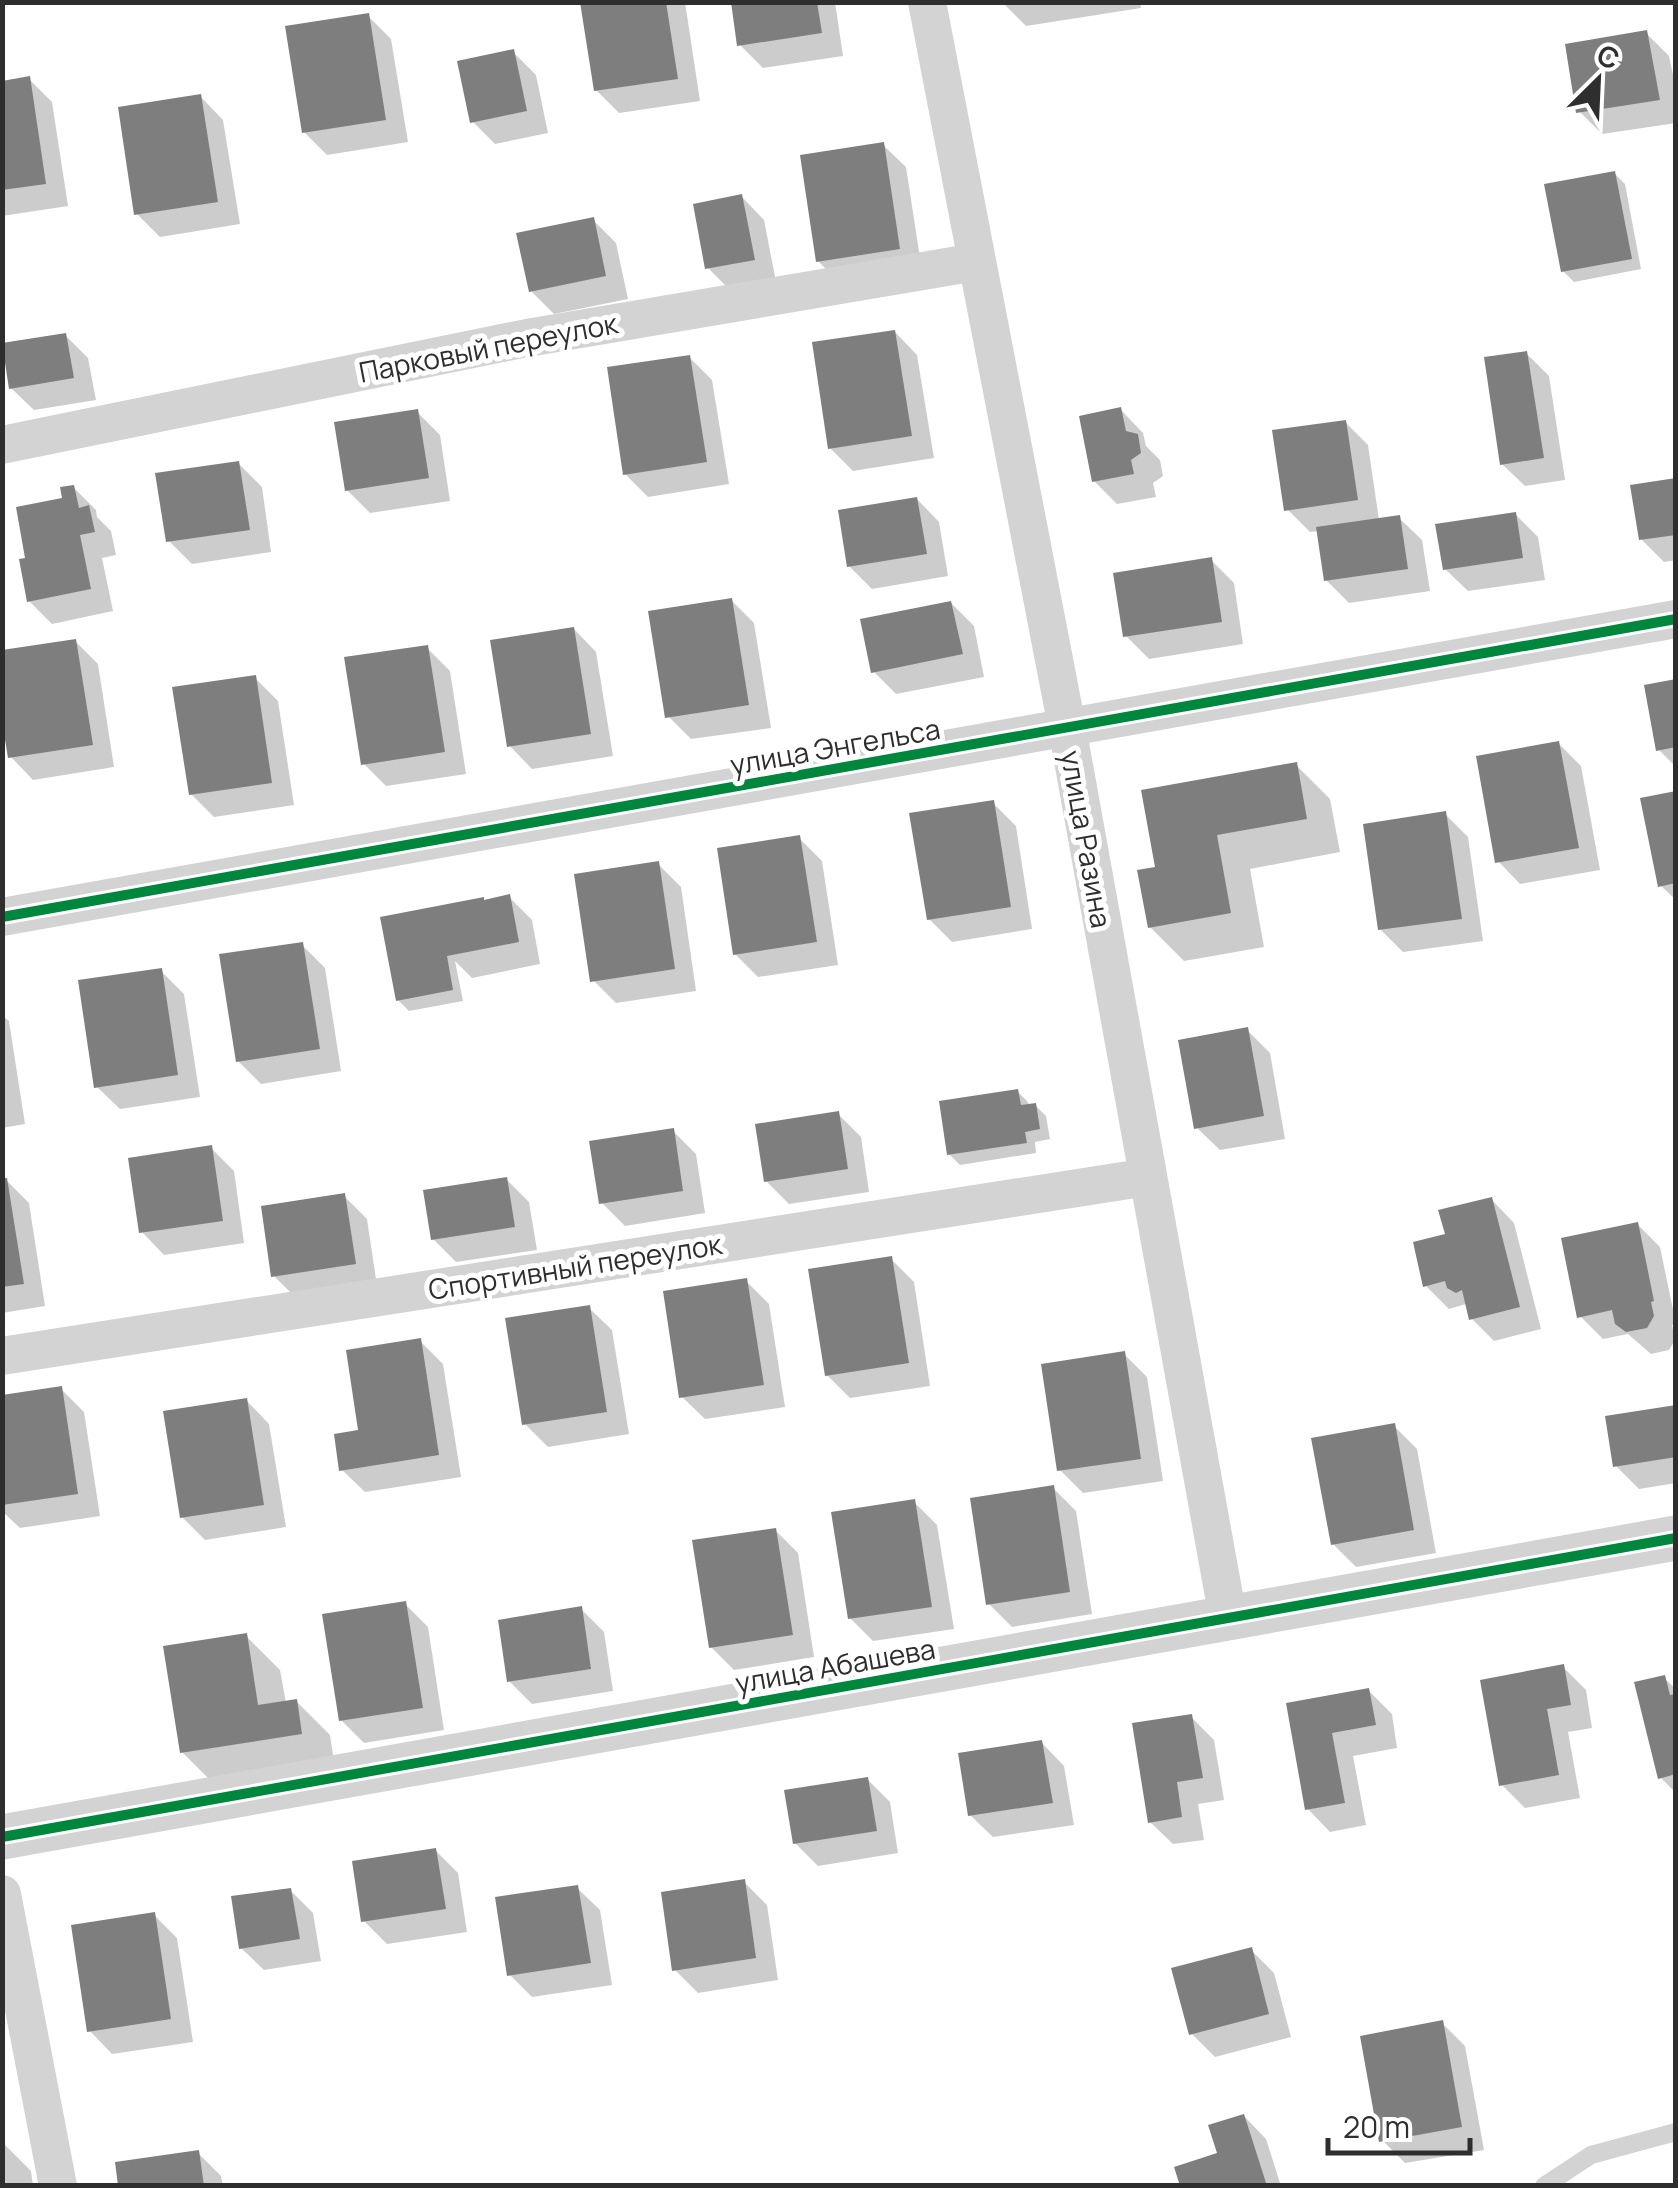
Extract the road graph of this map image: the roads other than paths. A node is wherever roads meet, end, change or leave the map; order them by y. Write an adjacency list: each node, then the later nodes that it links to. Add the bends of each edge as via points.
1 (926, 2): 2 (street, улица Разина)
2 (976, 262): 3 (street, Парковый переулок, via 527,338); 5 (street, улица Разина)
3 (2, 445)
4 (1676, 619): 5 (street, улица Энгельса)
5 (1067, 727): 6 (street, улица Энгельса); 7 (street, улица Разина)
6 (2, 917)
7 (1148, 1177): 8 (street, Спортивный переулок); 10 (street, улица Разина)
8 (2, 1356)
9 (1676, 1538): 10 (street, улица Абашева)
10 (1228, 1618): 11 (street, улица Абашева)
11 (2, 1837)
12 (2, 1894): 13 (street)
13 (13, 2004): 15 (street)
14 (1676, 2132): 16 (lane, via 1591,2155)
15 (58, 2186)
16 (1544, 2186)

